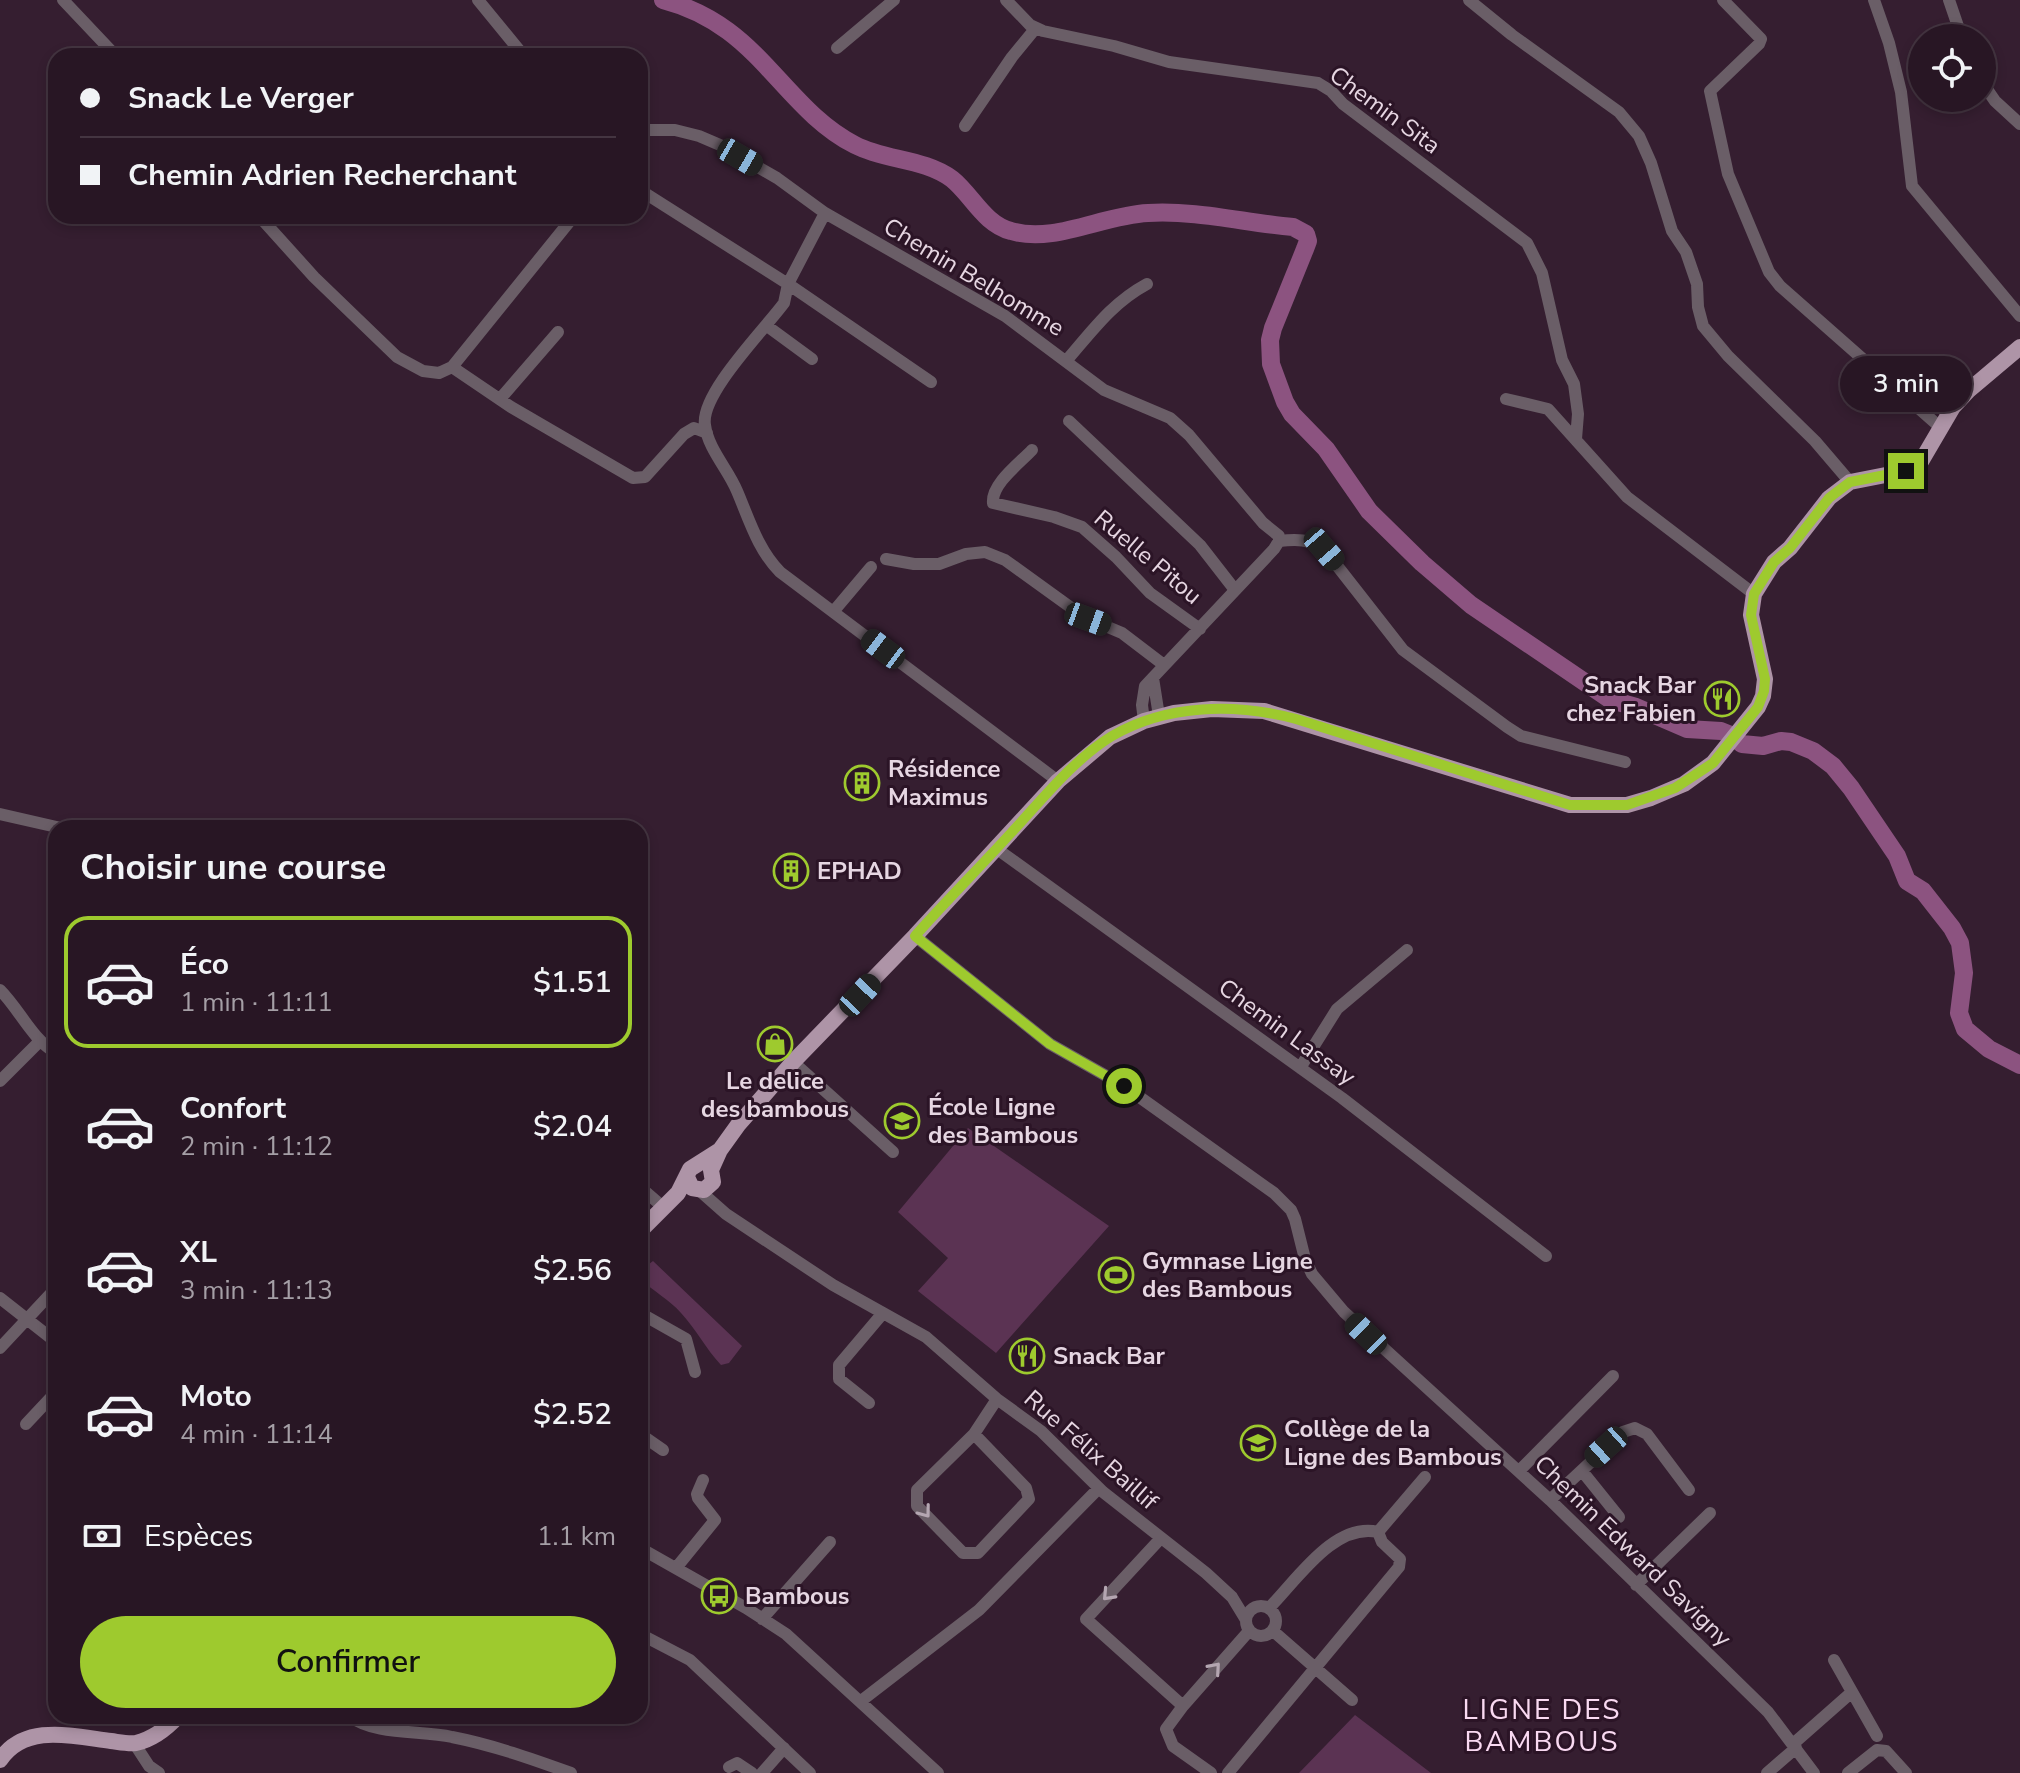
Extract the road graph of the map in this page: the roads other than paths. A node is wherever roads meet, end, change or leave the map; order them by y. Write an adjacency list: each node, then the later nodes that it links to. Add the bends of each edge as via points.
1 (63, 0): 11 (street)
2 (478, 0): 12 (street)
3 (894, 0): 13 (street)
4 (1006, 0): 10 (street)
5 (1469, 0): 39 (street, via 1619,112 1639,136 1672,231 1694,274 1703,326)
6 (1723, 0): 35 (street, via 1761,39 1710,91 1728,174 1769,272)
7 (1874, 0): 24 (street, via 1901,92 1912,186)
8 (1949, 0): 9 (street)
9 (1957, 24)
10 (1035, 29): 16 (street); 37 (street, Chemin Sita, via 1169,62 1318,83 1331,91 1527,243 1542,273 1562,360 1574,384)
11 (108, 48)
12 (517, 48)
13 (837, 48)
14 (1996, 102): 15 (street)
15 (2020, 124)
16 (965, 126)
17 (648, 130): 19 (street, Chemin Belhomme, via 699,136 777,178)
18 (648, 195): 22 (street)
19 (825, 213): 22 (street); 29 (street, Chemin Belhomme, via 1005,316)
20 (266, 224): 30 (street, via 397,357 423,371 439,373)
21 (568, 224): 30 (street)
22 (788, 284): 25 (street, via 784,303); 31 (street)
23 (1147, 284): 29 (street, via 1112,307)
24 (2020, 316)
25 (767, 326): 28 (street); 36 (street, via 712,396 704,416)
26 (558, 332): 32 (street)
27 (2020, 347): 35 (main road, via 1968,391)
28 (812, 359)
29 (1067, 360): 40 (street, Chemin Belhomme, via 1104,390 1180,426 1279,536)
30 (452, 367): 32 (street)
31 (931, 382)
32 (500, 399): 36 (street, via 633,478 645,477 684,434 694,428)
33 (1506, 399): 37 (street, via 1548,409)
34 (1069, 421): 43 (street, via 1200,545)
35 (1941, 428): 39 (main road, via 1919,465)
36 (707, 433): 45 (street, via 770,562)
37 (1576, 439): 44 (street, via 1627,497)
38 (1032, 450): 46 (street, Ruelle Pitou, via 996,489 993,503 1082,527 1150,593)
39 (1850, 482): 44 (main road, via 1829,498 1774,562)
40 (1277, 545): 43 (street); 49 (street, via 1297,539 1324,549 1403,650 1521,736)
41 (886, 559): 47 (street, via 939,564 985,552 1005,560 1084,617 1122,633)
42 (871, 567): 45 (street)
43 (1235, 590): 46 (street)
44 (1754, 594): 48 (main road, via 1751,615 1765,679 1763,696 1751,717 1713,763 1684,784 1627,805 1570,805 1256,710 1212,709)
45 (833, 612): 50 (street)
46 (1200, 629): 47 (street)
47 (1164, 665): 48 (street, via 1143,694)
48 (1152, 719): 50 (main road, via 1110,737)
49 (1625, 762)
50 (1058, 781): 53 (main road)
51 (0, 814): 52 (street)
52 (48, 825)
53 (997, 849): 54 (main road); 60 (street, Chemin Lassay)
54 (915, 936): 59 (main road); 84 (street, Chemin Edward Savigny, via 1050,1044 1124,1086 1274,1193 1291,1210 1308,1267 1333,1301)
55 (1407, 950): 60 (street, via 1337,1009)
56 (0, 990): 57 (street)
57 (39, 1042): 58 (street); 61 (street)
58 (48, 1048)
59 (793, 1062): 62 (street); 63 (main road)
60 (1300, 1068): 67 (street, Chemin Lassay)
61 (0, 1081)
62 (893, 1152)
63 (701, 1179): 65 (main road); 70 (street, Rue Félix Baillif, via 726,1214)
64 (648, 1194): 65 (street)
65 (663, 1207): 66 (main road)
66 (648, 1223)
67 (1546, 1256)
68 (48, 1297): 72 (street)
69 (0, 1298): 72 (street)
70 (883, 1313): 77 (street, Rue Félix Baillif, via 926,1337); 79 (street, via 837,1374)
71 (648, 1318): 75 (street, via 686,1339)
72 (27, 1319): 73 (street); 74 (street)
73 (48, 1336)
74 (0, 1348)
75 (695, 1372)
76 (1613, 1376): 84 (street)
77 (997, 1399): 81 (street); 88 (street, Rue Félix Baillif, via 1041,1431)
78 (48, 1401): 80 (street)
79 (869, 1403)
80 (26, 1424)
81 (974, 1434): 81 (street, one-way to 81, via 917,1490 917,1506 963,1553 978,1553 1029,1499 1026,1488)
82 (648, 1440): 83 (street)
83 (663, 1450)
84 (1519, 1471): 90 (street, Chemin Edward Savigny)
85 (1582, 1471): 89 (street, via 1623,1432 1635,1428 1647,1434); 90 (street); 92 (street)
86 (1425, 1477): 93 (street)
87 (703, 1480): 97 (street, via 697,1494 714,1524)
88 (1099, 1488): 94 (street, Rue Félix Baillif); 109 (street, via 979,1610)
89 (1689, 1490)
90 (1550, 1500): 98 (street, Chemin Edward Savigny)
91 (1710, 1513): 98 (street)
92 (1619, 1517)
93 (1378, 1532): 100 (street, via 1366,1529 1331,1542); 106 (street, via 1401,1564)
94 (1161, 1538): 99 (street, Rue Félix Baillif); 110 (street, one-way to 110, via 1086,1619)
95 (830, 1542): 101 (street)
96 (648, 1552): 97 (street)
97 (676, 1568): 101 (street)
98 (1636, 1585): 115 (street, Chemin Edward Savigny, via 1768,1712)
99 (1232, 1597): 100 (street, Rue Félix Baillif); 102 (street, Rue Félix Baillif)
100 (1262, 1607): 102 (street, via 1248,1614); 103 (street, via 1276,1617)
101 (762, 1619): 109 (street)
102 (1248, 1625): 103 (street, via 1261,1637); 110 (street, one-way to 102)
103 (1273, 1631): 106 (street)
104 (648, 1638): 116 (street, via 690,1660)
105 (1834, 1660): 107 (street)
106 (1316, 1667): 108 (street); 126 (street)
107 (1852, 1692): 113 (street); 115 (street)
108 (1352, 1700)
109 (861, 1701): 124 (street)
110 (1183, 1706): 125 (street, via 1166,1729 1169,1737 1173,1746)
111 (171, 1724): 114 (main road)
112 (362, 1724): 120 (street, via 488,1746)
113 (1877, 1736)
114 (134, 1743): 117 (main road, via 32,1736); 119 (street)
115 (1794, 1746): 127 (street); 128 (street, Chemin Edward Savigny)
116 (784, 1748): 122 (street); 123 (street)
117 (0, 1760)
118 (729, 1767): 121 (street, via 737,1763)
119 (159, 1773)
120 (571, 1773)
121 (752, 1773)
122 (762, 1773)
123 (810, 1773)
124 (938, 1773)
125 (1211, 1773)
126 (1228, 1773)
127 (1767, 1773)
128 (1814, 1773)
129 (1848, 1773): 130 (street, via 1882,1749)
130 (1906, 1773)

